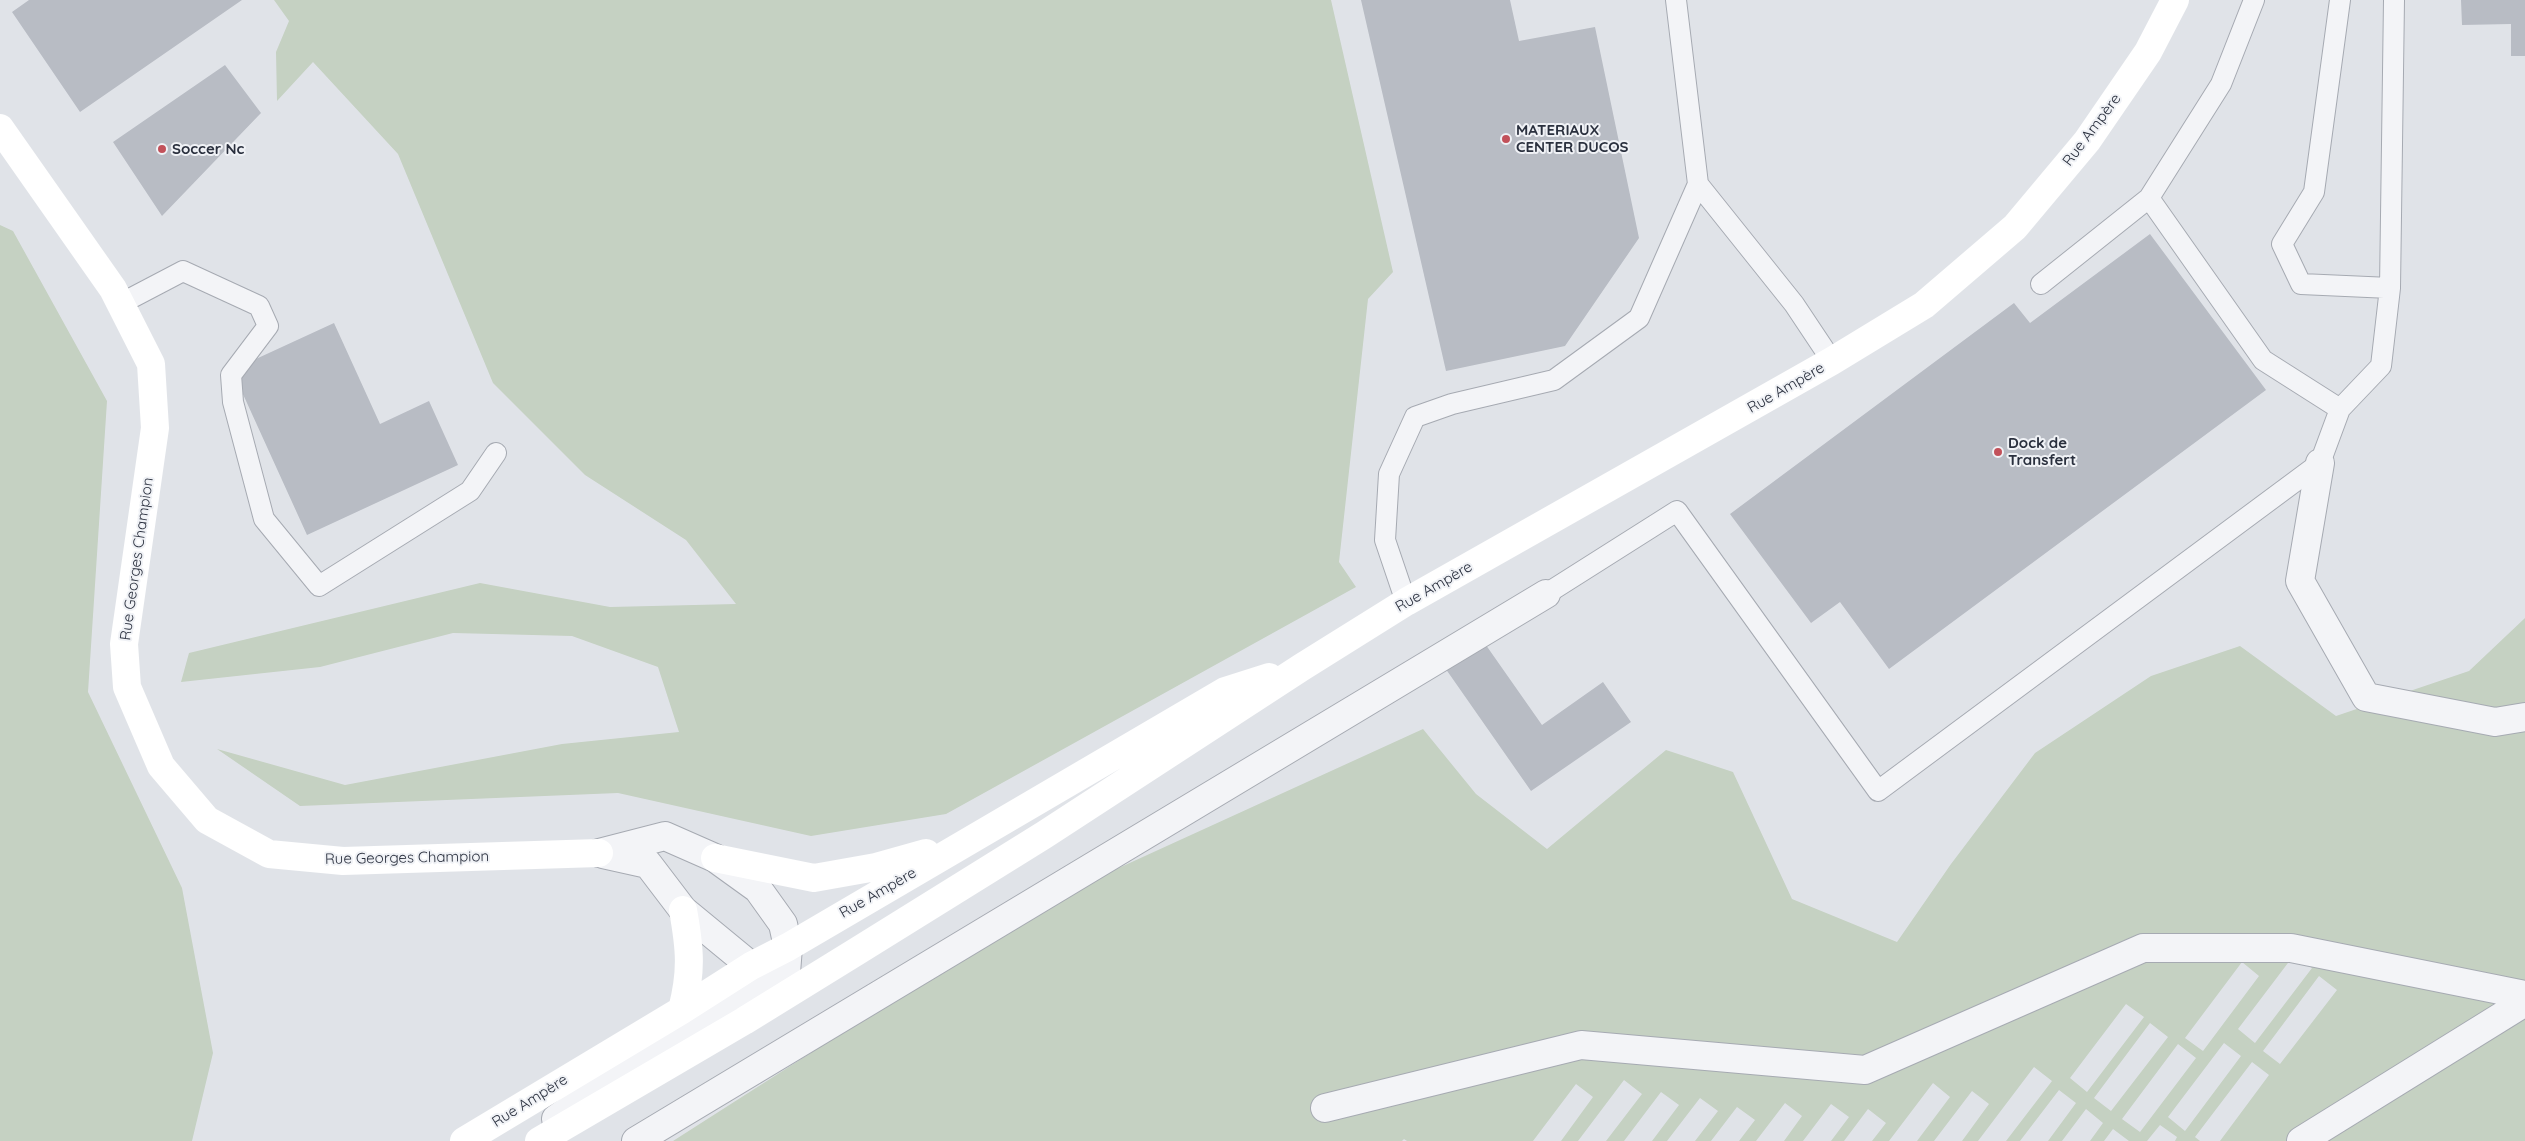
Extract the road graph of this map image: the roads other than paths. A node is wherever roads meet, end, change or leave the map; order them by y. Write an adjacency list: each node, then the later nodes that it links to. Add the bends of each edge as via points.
1 (1676, 0): 7 (lane)
2 (2175, 0): 12 (main road, Rue Ampère, via 2148,52 2087,141 2015,226 1924,305)
3 (2254, 0): 8 (lane, via 2221,84)
4 (2340, 0): 10 (lane, via 2314,192 2282,244 2301,284)
5 (2394, 0): 10 (lane)
6 (0, 128): 11 (main road, Rue Georges Champion, via 113,289)
7 (1698, 184): 12 (lane, via 1794,304); 17 (lane, via 1639,318 1554,380 1415,416 1388,474 1385,540)
8 (2148, 198): 9 (lane); 13 (lane, via 2263,360)
9 (2041, 284)
10 (2390, 288): 13 (lane, via 2381,366)
11 (120, 304): 14 (lane, via 183,271 260,306 268,326 231,375 234,402 264,519 319,586 470,491); 21 (main road, Rue Georges Champion, via 151,364 155,428 125,636 127,687 160,766 207,820 269,854 343,861)
12 (1832, 361): 17 (main road, Rue Ampère)
13 (2340, 409): 15 (lane)
14 (496, 453)
15 (2320, 463): 16 (lane, via 1878,791 1677,511); 19 (street, via 2300,581 2366,697 2495,722)
16 (1546, 594): 34 (street)
17 (1406, 602): 18 (main road, Rue Ampère)
18 (1302, 667): 20 (main road, Rue Ampère, via 1225,691); 24 (main road, Rue Ampère)
19 (2525, 717)
20 (970, 839): 22 (main road, via 876,867 814,878); 25 (main road, Rue Ampère)
21 (599, 853): 22 (street, Rue Georges Champion, via 665,836); 23 (street, Rue Georges Champion, via 648,864)
22 (715, 858): 25 (street, Rue Georges Champion, via 758,889 783,924)
23 (684, 910): 26 (street, Rue Georges Champion); 29 (main road, via 690,980)
24 (860, 950): 25 (street); 33 (main road, Rue Ampère, via 744,1022)
25 (787, 960): 26 (main road, Rue Ampère); 32 (street)
26 (751, 966): 29 (main road, Rue Ampère)
27 (2525, 995): 30 (street, via 2292,948 2143,948 1865,1070 1582,1045)
28 (2525, 1002): 35 (street)
29 (682, 1010): 31 (main road, Rue Ampère)
30 (1325, 1108)
31 (464, 1141)
32 (526, 1141)
33 (539, 1141)
34 (636, 1141)
35 (2301, 1141)

